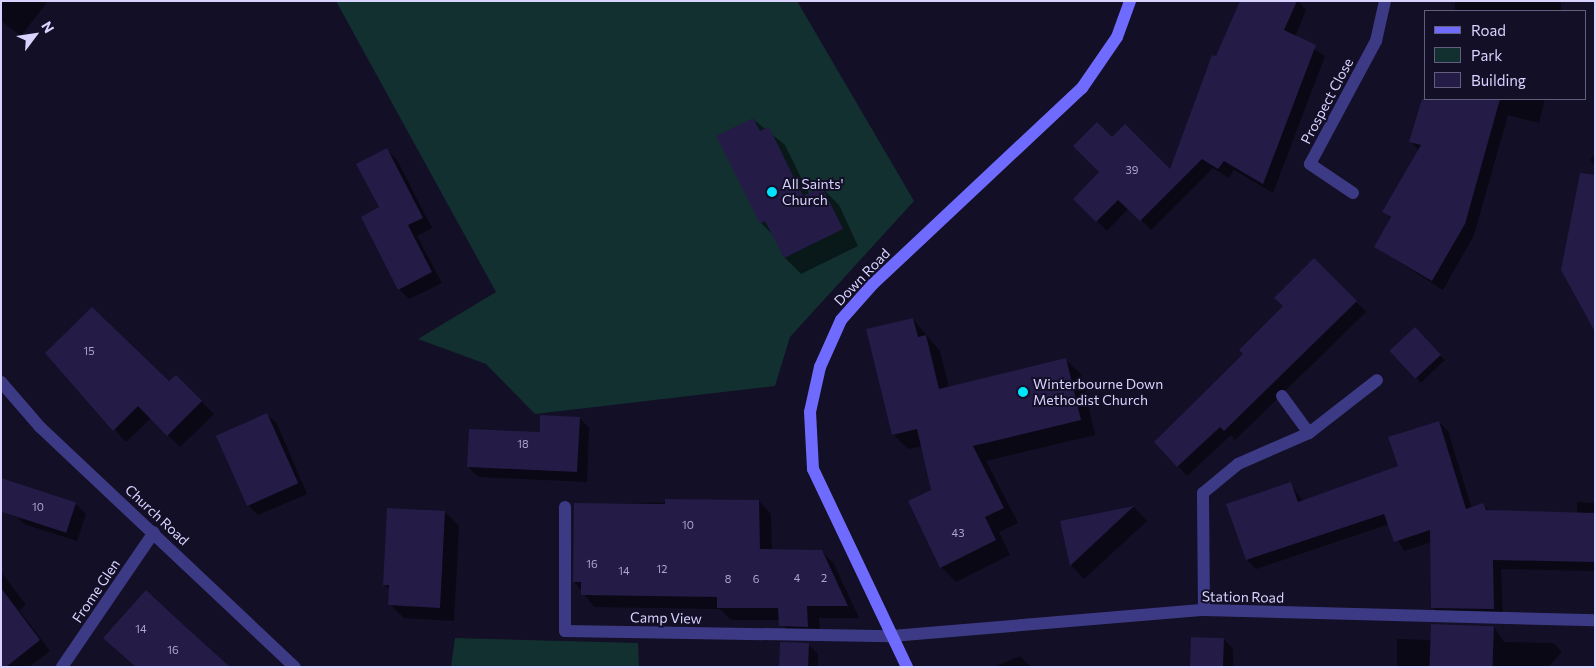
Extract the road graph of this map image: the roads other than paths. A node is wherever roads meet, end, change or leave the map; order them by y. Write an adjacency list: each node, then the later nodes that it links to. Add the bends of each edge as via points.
1 (1130, 1): 12 (street, Down Road, via 1117,37 1082,88 873,284 841,320 820,367 810,412 813,469)
2 (1384, 1): 3 (street, Prospect Close, via 1376,42 1310,164)
3 (1353, 193)
4 (1377, 380): 7 (street)
5 (1, 382): 9 (street, Church Road, via 40,427)
6 (1282, 396): 7 (street)
7 (1309, 433): 10 (street, via 1238,464 1203,493)
8 (565, 507): 12 (street, Camp View, via 565,631)
9 (154, 532): 13 (street, Frome Glen); 14 (street, Church Road)
10 (1204, 610): 11 (street, Station Road); 12 (street, Station Road)
11 (1595, 620)
12 (892, 636): 15 (street, Down Road)
13 (62, 667)
14 (295, 667)
15 (907, 667)

